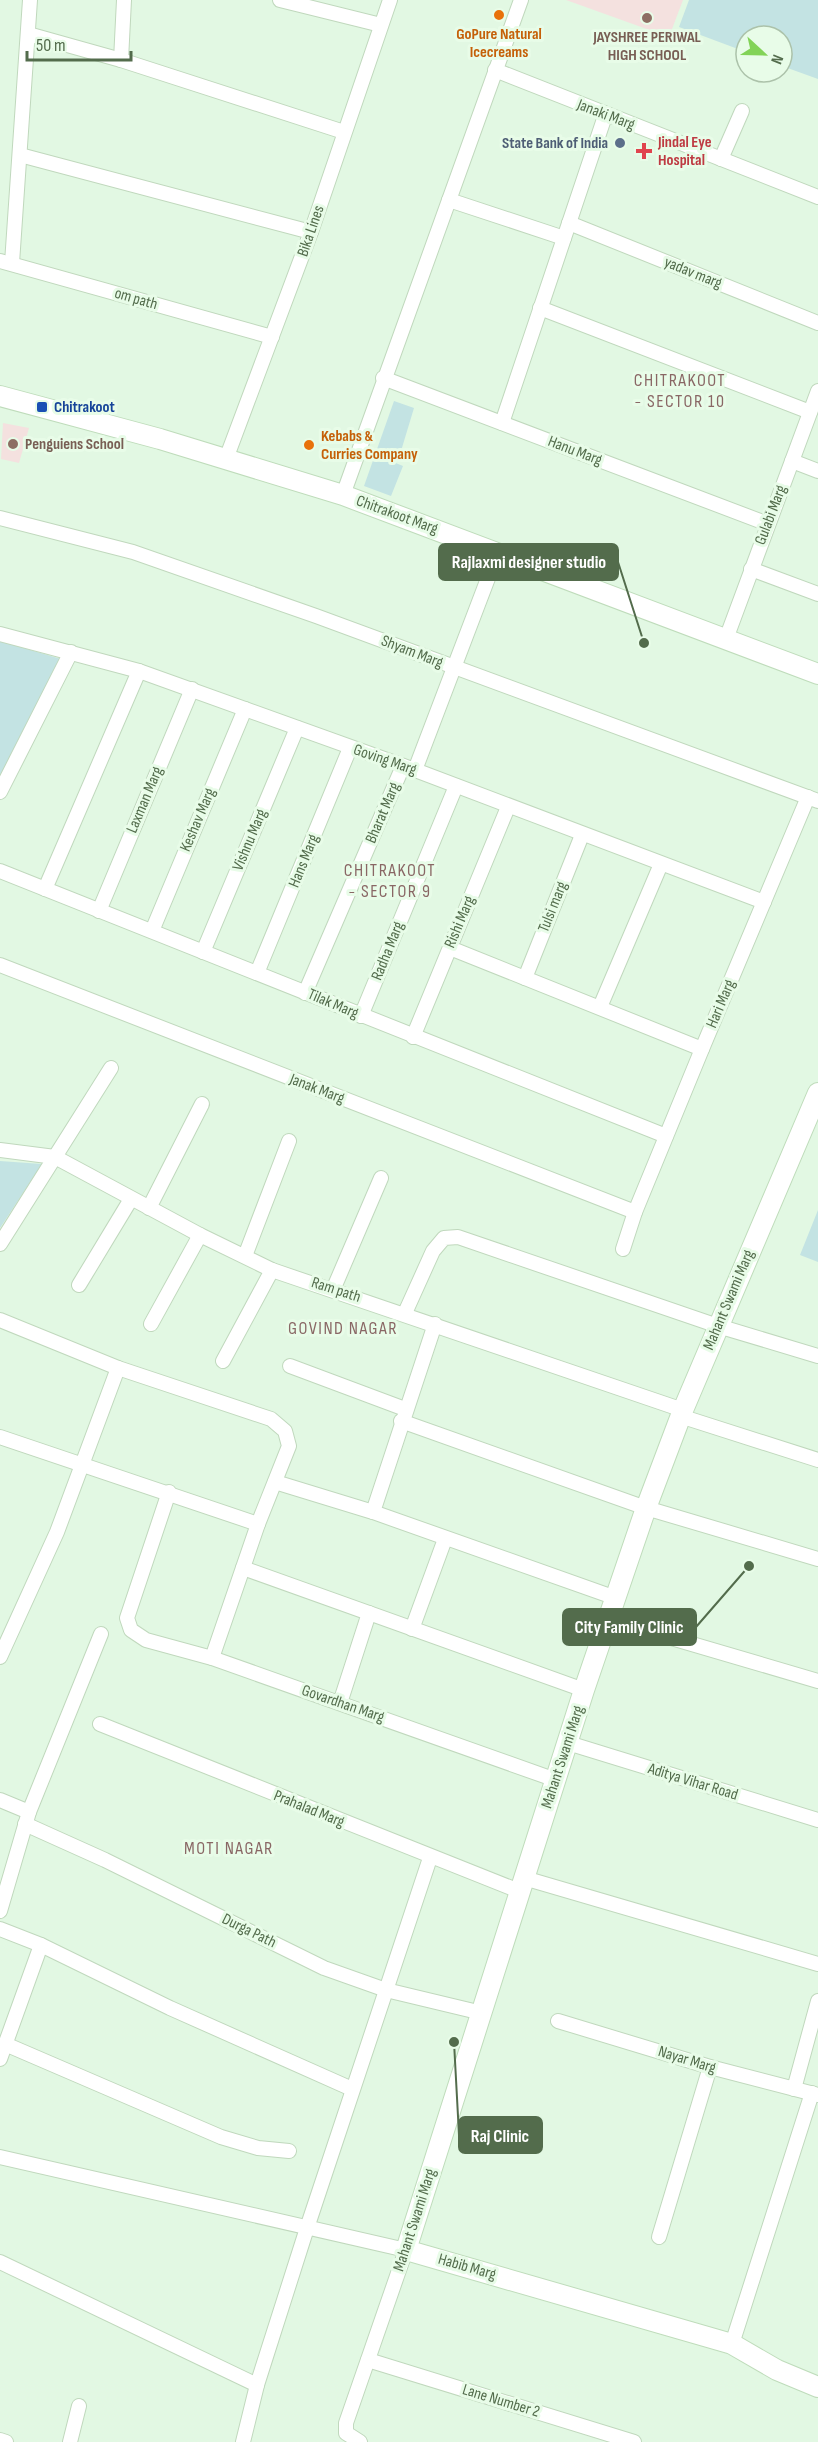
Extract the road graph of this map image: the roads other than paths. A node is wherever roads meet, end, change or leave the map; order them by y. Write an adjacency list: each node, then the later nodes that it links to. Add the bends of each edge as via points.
1 (30, 0): 7 (street)
2 (124, 0): 8 (street)
3 (280, 0): 6 (street)
4 (390, 0): 6 (street, Bika Lines)
5 (521, 0): 9 (street)
6 (381, 26): 12 (street, Bika Lines)
7 (28, 34): 8 (street); 13 (street)
8 (121, 60): 12 (street)
9 (495, 70): 11 (street, Janaki Marg); 16 (street)
10 (742, 111): 14 (street)
11 (605, 116): 14 (street, Janaki Marg); 17 (street)
12 (344, 132): 18 (street, Bika Lines)
13 (20, 155): 18 (street); 20 (street)
14 (721, 159): 15 (street, Janaki Marg)
15 (818, 197)
16 (448, 200): 19 (street); 24 (street)
17 (569, 223): 19 (street); 22 (street, yadav marg)
18 (311, 232): 23 (street, Bika Lines)
19 (564, 238): 21 (street)
20 (6, 262): 23 (street, om path)
21 (540, 308): 27 (street); 28 (street)
22 (818, 323)
23 (272, 337): 29 (street, Bika Lines)
24 (383, 378): 28 (street, Hanu Marg); 32 (street)
25 (818, 391): 27 (street, Gulabi Marg)
26 (0, 396): 29 (street, Chitrakoot Marg)
27 (810, 412): 30 (street, Gulabi Marg)
28 (502, 423): 34 (street, Hanu Marg)
29 (226, 459): 32 (street, Chitrakoot Marg)
30 (792, 461): 31 (street); 34 (street, Gulabi Marg)
31 (818, 471)
32 (343, 495): 35 (street, Chitrakoot Marg)
33 (0, 518): 41 (street, Shyam Marg, via 133,552)
34 (768, 524): 36 (street, Gulabi Marg)
35 (498, 552): 39 (street, Chitrakoot Marg); 41 (street, Bharat Marg)
36 (751, 569): 37 (street); 39 (street, Gulabi Marg)
37 (818, 594)
38 (0, 634): 40 (street, Goving Marg)
39 (726, 639): 43 (street, Chitrakoot Marg)
40 (71, 652): 42 (street, Goving Marg); 50 (street)
41 (453, 667): 48 (street, Bharat Marg); 51 (street, Shyam Marg)
42 (140, 671): 44 (street, Goving Marg); 56 (street)
43 (818, 674)
44 (192, 689): 45 (street, Goving Marg); 58 (street, Laxman Marg)
45 (245, 710): 46 (street, Goving Marg); 59 (street, Keshav Marg)
46 (297, 728): 47 (street, Goving Marg); 61 (street, Vishnu Marg)
47 (350, 748): 48 (street, Goving Marg); 63 (street, Hans Marg)
48 (409, 768): 49 (street, Goving Marg); 65 (street, Bharat Marg)
49 (456, 786): 52 (street, Goving Marg); 67 (street, Radha Marg)
50 (0, 792)
51 (813, 799): 57 (street, Hari Marg)
52 (508, 807): 53 (street, Goving Marg); 60 (street, Rishi Marg)
53 (582, 835): 54 (street, Goving Marg); 64 (street, Tulsi marg)
54 (661, 864): 57 (street, Goving Marg); 66 (street)
55 (0, 871): 56 (street, Tilak Marg)
56 (45, 889): 58 (street, Tilak Marg)
57 (764, 902): 69 (street, Hari Marg)
58 (99, 910): 59 (street, Tilak Marg)
59 (152, 931): 61 (street, Tilak Marg)
60 (450, 948): 64 (street); 68 (street, Rishi Marg)
61 (203, 952): 63 (street, Tilak Marg)
62 (0, 965): 80 (street, Janak Marg)
63 (257, 973): 65 (street, Tilak Marg)
64 (525, 978): 66 (street)
65 (305, 993): 67 (street, Tilak Marg)
66 (600, 1007): 69 (street)
67 (361, 1016): 68 (street, Tilak Marg)
68 (413, 1037): 73 (street, Tilak Marg)
69 (702, 1049): 73 (street, Hari Marg)
70 (111, 1068): 76 (street)
71 (818, 1094): 92 (street, Mahant Swami Marg)
72 (201, 1104): 79 (street)
73 (666, 1136): 80 (street, Hari Marg)
74 (289, 1141): 84 (street)
75 (0, 1150): 76 (street, Ram path)
76 (55, 1157): 78 (street, Ram path); 82 (street)
77 (381, 1178): 87 (street)
78 (131, 1199): 79 (street, Ram path); 86 (street)
79 (149, 1208): 81 (street, Ram path)
80 (635, 1212): 83 (street, Hari Marg)
81 (200, 1235): 84 (street, Ram path); 90 (street)
82 (0, 1244)
83 (623, 1249)
84 (245, 1256): 85 (street, Ram path)
85 (272, 1270): 87 (street, Ram path); 94 (street)
86 (79, 1285)
87 (333, 1290): 88 (street, Ram path)
88 (405, 1313): 91 (street, Ram path); 92 (street, via 433,1251 444,1238 458,1237)
89 (0, 1320): 96 (street)
90 (151, 1324)
91 (435, 1324): 97 (street, Ram path); 98 (street)
92 (718, 1326): 93 (street); 97 (street, Mahant Swami Marg)
93 (818, 1356)
94 (224, 1360)
95 (290, 1366): 98 (street)
96 (118, 1368): 101 (street); 102 (street, via 271,1419 285,1431 289,1446)
97 (681, 1413): 100 (street, Ram path); 104 (street, Mahant Swami Marg)
98 (403, 1415): 104 (street); 105 (street)
99 (0, 1437): 101 (street)
100 (818, 1460)
101 (84, 1463): 103 (street); 115 (street, via 57,1532)
102 (275, 1482): 105 (street); 106 (street)
103 (169, 1492): 106 (street); 116 (street, Govardhan Marg, via 127,1618 131,1630 146,1640)
104 (646, 1508): 108 (street); 110 (street, Mahant Swami Marg)
105 (373, 1512): 107 (street)
106 (258, 1524): 109 (street)
107 (446, 1539): 110 (street); 113 (street)
108 (818, 1559)
109 (243, 1568): 111 (street); 116 (street)
110 (616, 1598): 112 (street, Mahant Swami Marg)
111 (369, 1613): 113 (street); 119 (street)
112 (610, 1620): 117 (street); 118 (street, Mahant Swami Marg)
113 (412, 1629): 118 (street)
114 (101, 1634): 124 (street)
115 (1, 1650)
116 (212, 1658): 119 (street, Govardhan Marg)
117 (818, 1681)
118 (584, 1690): 121 (street, Mahant Swami Marg)
119 (340, 1703): 122 (street, Govardhan Marg)
120 (100, 1724): 126 (street, Prahalad Marg)
121 (568, 1743): 122 (street, Mahant Swami Marg); 125 (street, Aditya Vihar Road)
122 (556, 1780): 128 (street, Mahant Swami Marg)
123 (0, 1800): 124 (street, Durga Path)
124 (23, 1814): 127 (street); 133 (street, Durga Path, via 105,1860 324,1968)
125 (818, 1820)
126 (430, 1858): 128 (street, Prahalad Marg); 133 (street)
127 (4, 1885): 129 (street)
128 (522, 1885): 132 (street, Prahalad Marg); 135 (street, Mahant Swami Marg)
129 (0, 1911)
130 (0, 1929): 131 (street)
131 (40, 1945): 137 (street); 140 (street)
132 (818, 1964)
133 (386, 1990): 135 (street, Durga Path); 140 (street)
134 (818, 2001): 141 (street)
135 (482, 2013): 147 (street, Mahant Swami Marg)
136 (558, 2021): 139 (street, Nayar Marg)
137 (5, 2044): 138 (street); 143 (street, via 221,2137 258,2148)
138 (0, 2059)
139 (710, 2067): 141 (street, Nayar Marg); 146 (street)
140 (352, 2089): 145 (street)
141 (794, 2089): 142 (street, Nayar Marg)
142 (815, 2094): 149 (street)
143 (289, 2151)
144 (0, 2157): 145 (street, Habib Marg)
145 (307, 2228): 147 (street, Habib Marg); 151 (street)
146 (659, 2237)
147 (406, 2250): 149 (street, Habib Marg); 150 (street, Mahant Swami Marg)
148 (0, 2262): 151 (street)
149 (732, 2344): 152 (street, Habib Marg, via 777,2370)
150 (368, 2360): 158 (street, Mahant Swami Marg, via 346,2423 346,2433); 159 (street, Lane Number 2)
151 (257, 2385): 157 (street)
152 (818, 2387)
153 (78, 2406): 156 (street)
154 (0, 2440): 155 (street)
155 (6, 2442)
156 (70, 2442)
157 (243, 2442)
158 (360, 2442)
159 (634, 2442)

